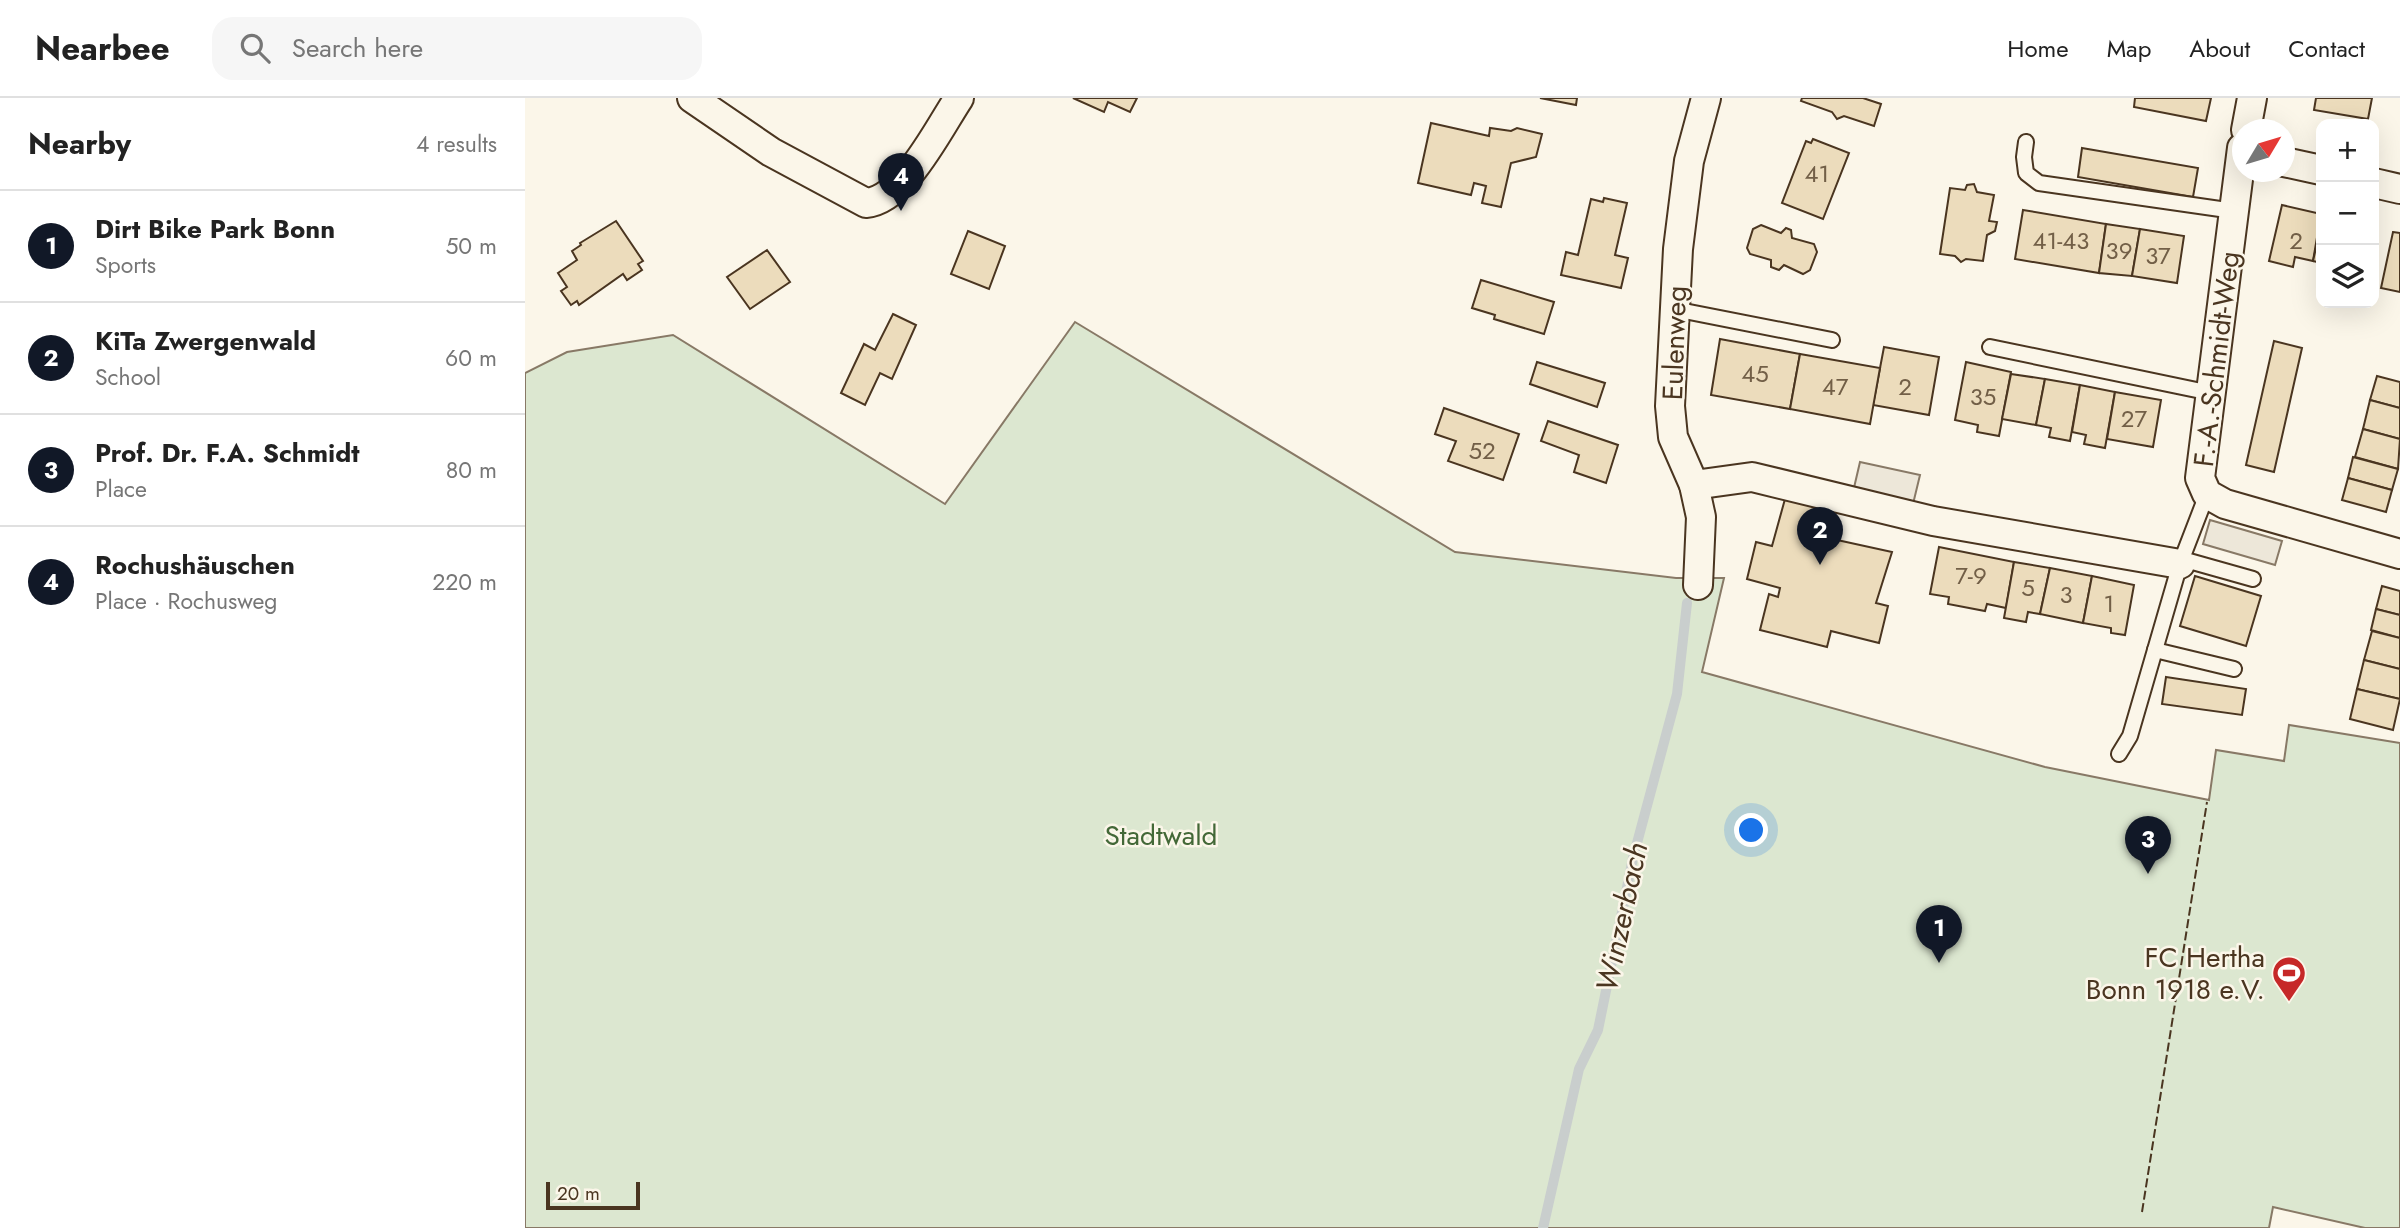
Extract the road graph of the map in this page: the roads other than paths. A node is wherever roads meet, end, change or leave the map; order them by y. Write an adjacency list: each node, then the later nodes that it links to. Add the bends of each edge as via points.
1 (692, 98): 2 (street, via 771,152 866,203 885,198 899,186)
2 (959, 98)
3 (1706, 98): 13 (street, Eulenweg, via 1689,161)
4 (2252, 98): 5 (street)
5 (2248, 119)
6 (2026, 142): 12 (lane, via 2026,173 2039,183)
7 (2295, 164): 8 (street)
8 (2316, 169)
9 (2238, 182): 12 (street, F.-A.-Schmidt-Weg)
10 (2379, 184): 11 (street)
11 (2400, 189)
12 (2234, 211): 16 (street, F.-A.-Schmidt-Weg)
13 (1674, 309): 14 (lane); 17 (street, Eulenweg, via 1673,437)
14 (1832, 340)
15 (1990, 346): 16 (lane)
16 (2211, 393): 18 (street, F.-A.-Schmidt-Weg, via 2200,478)
17 (1694, 485): 20 (street, via 1752,477 1933,522); 22 (street, Eulenweg, via 1701,517)
18 (2207, 494): 19 (street, F.-A.-Schmidt-Weg, via 2225,504); 20 (lane)
19 (2400, 552)
20 (2181, 562): 21 (lane); 23 (lane)
21 (2253, 579)
22 (1699, 585)
23 (2155, 650): 24 (lane); 25 (lane, via 2130,736)
24 (2234, 669)
25 (2119, 754)

